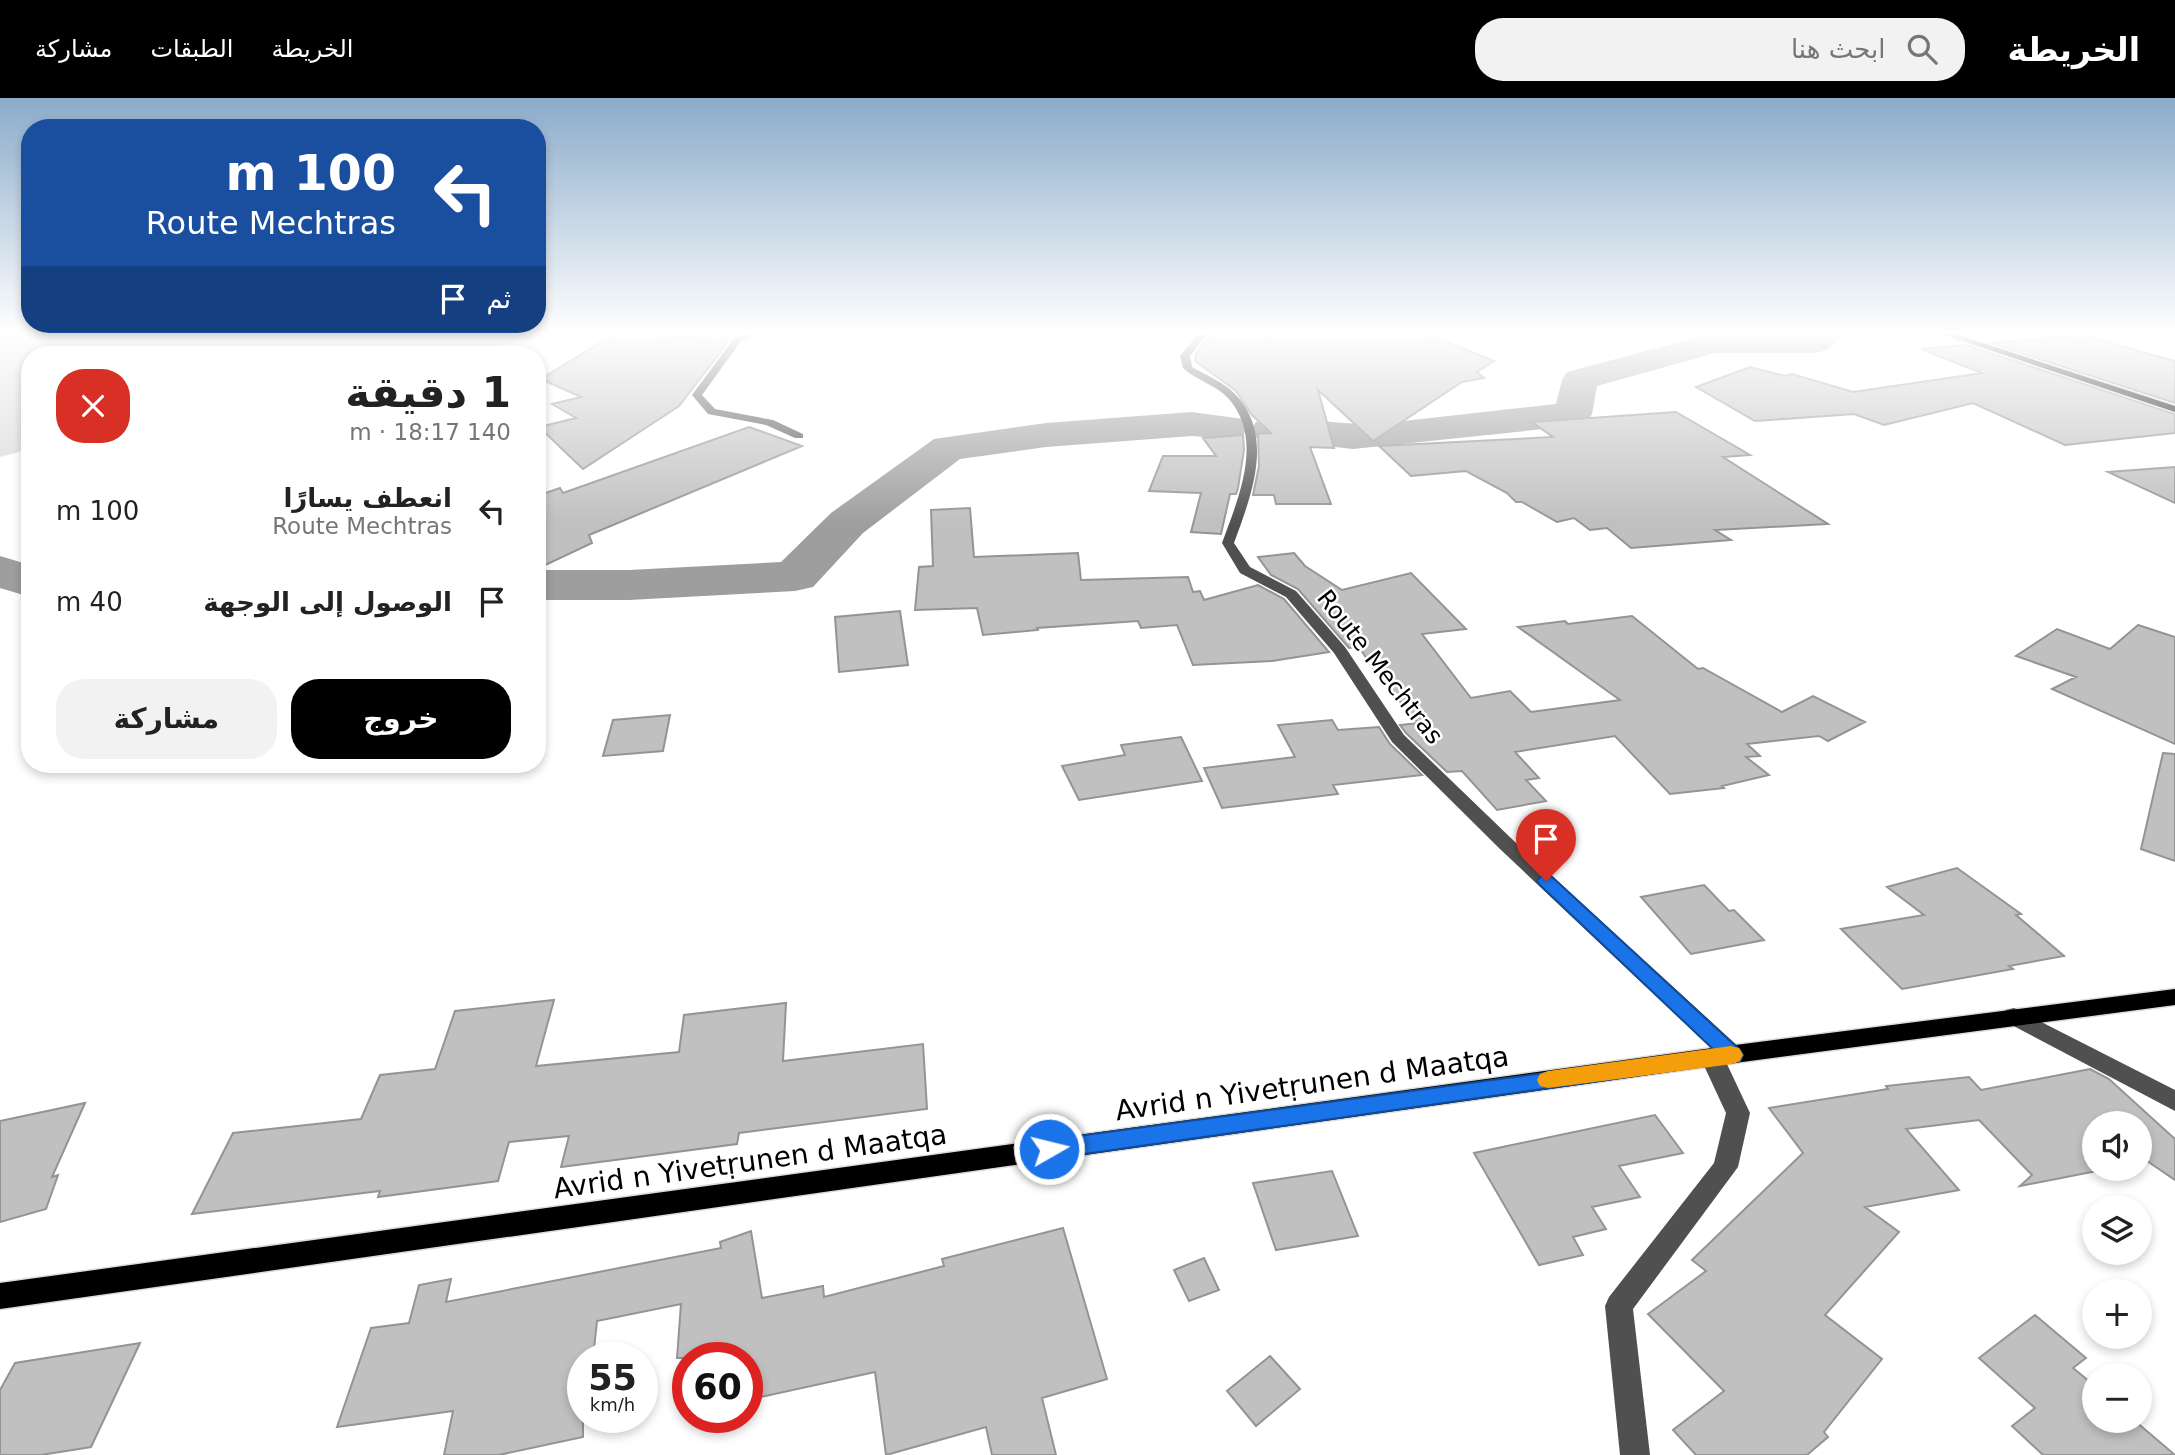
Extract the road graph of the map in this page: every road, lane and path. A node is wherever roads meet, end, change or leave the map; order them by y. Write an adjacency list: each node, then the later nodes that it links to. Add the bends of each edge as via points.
1 (699, 397): 5 (street, via 712,412 769,422)
2 (1231, 397): 8 (street, Route Mechtras, via 1252,434 1251,466 1228,543 1245,569 1291,594 1340,650 1398,738)
3 (2139, 397): 4 (main road)
4 (2175, 409)
5 (799, 436)
6 (2175, 997): 7 (main road, Avrid n Yivetṛunen d Maatqa)
7 (2014, 1016): 8 (main road, Avrid n Yivetṛunen d Maatqa); 9 (street)
8 (1723, 1056): 10 (main road, Avrid n Yivetṛunen d Maatqa); 11 (street, via 1738,1113 1725,1167 1619,1306)
9 (2175, 1101)
10 (0, 1296)
11 (1635, 1455)

